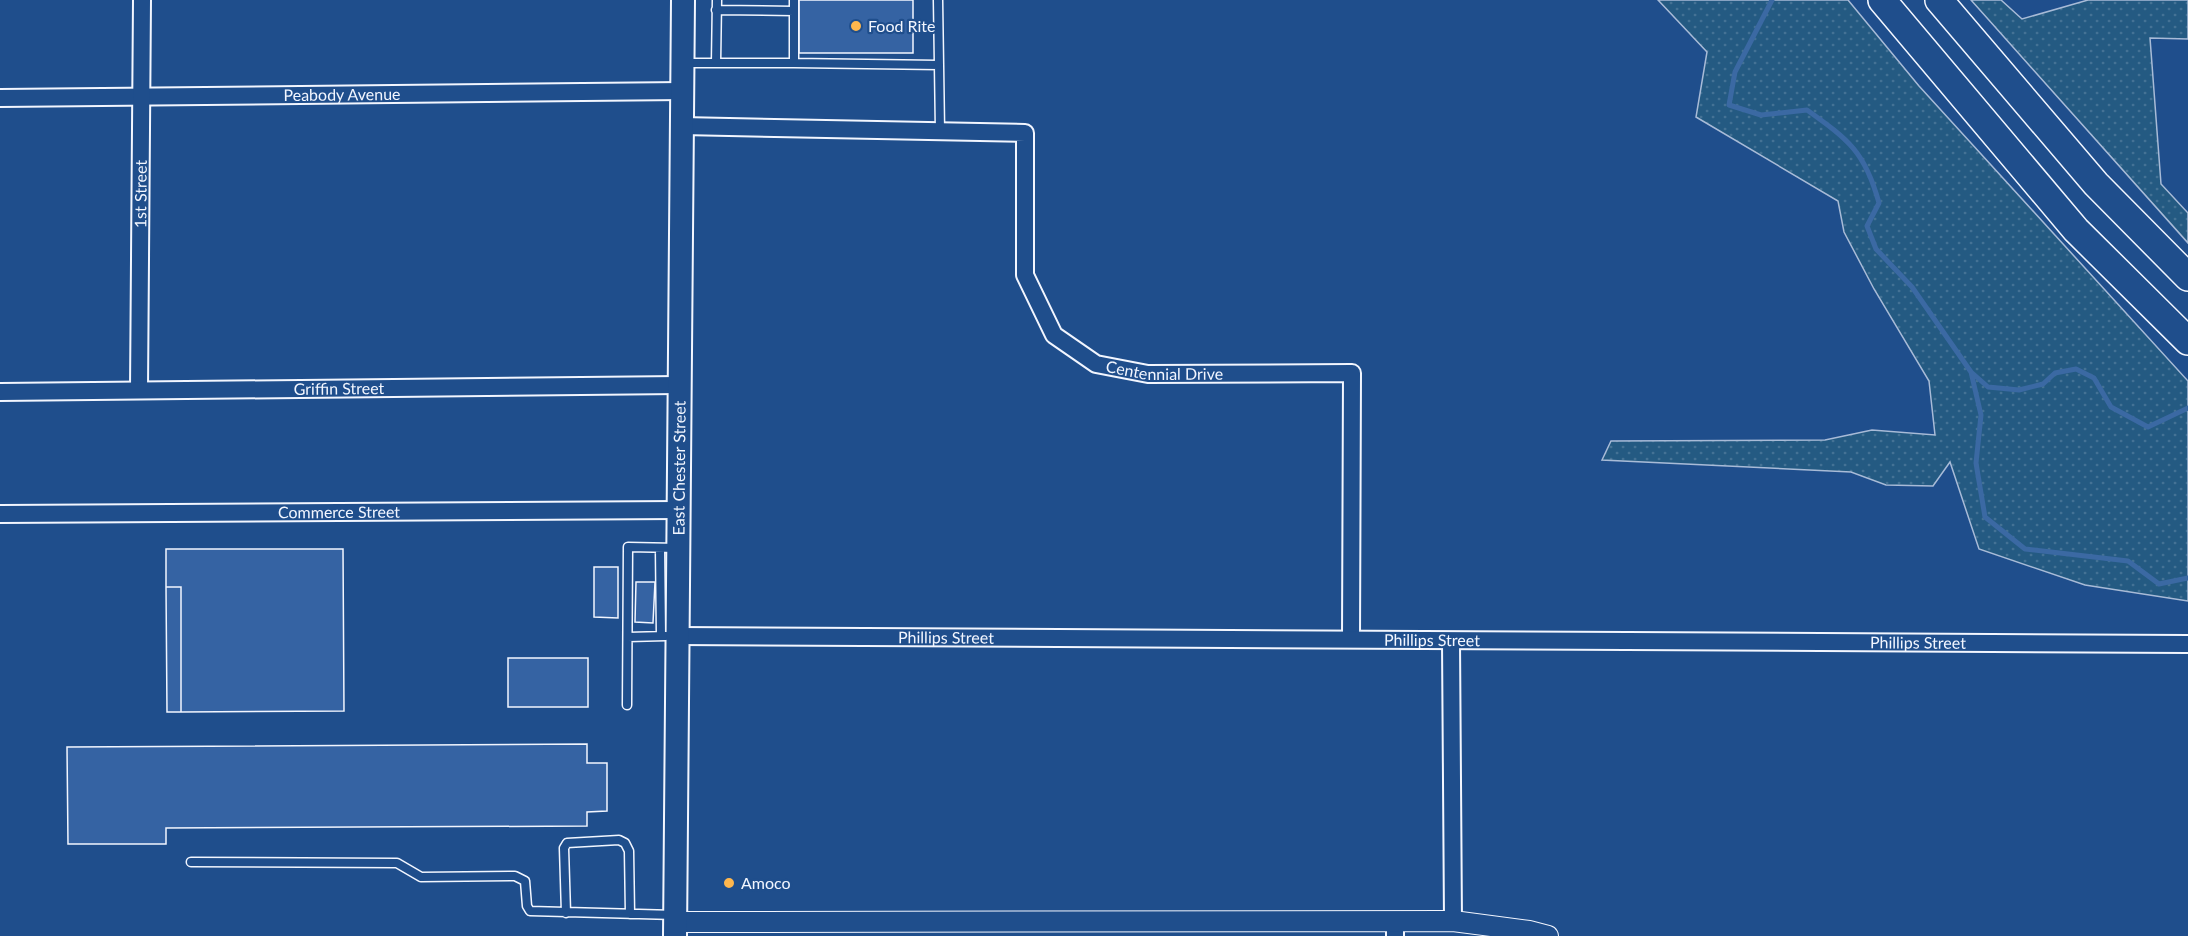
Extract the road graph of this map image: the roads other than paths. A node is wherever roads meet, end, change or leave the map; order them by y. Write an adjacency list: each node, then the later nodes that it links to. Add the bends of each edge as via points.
1 (142, 0): 15 (street, 1st Street)
2 (683, 0): 10 (main road, East Chester Street)
3 (717, 0): 8 (lane)
4 (794, 0): 9 (lane)
5 (938, 0): 13 (lane)
6 (1882, 0): 20 (highway, via 2076,230)
7 (1939, 0): 19 (highway, via 2096,184)
8 (717, 10): 9 (lane); 11 (lane)
9 (794, 11): 12 (lane)
10 (683, 63): 11 (lane); 14 (main road, East Chester Street)
11 (716, 63): 12 (lane)
12 (794, 63): 13 (lane)
13 (939, 65): 18 (lane)
14 (682, 92): 15 (street, Peabody Avenue); 17 (main road, East Chester Street)
15 (141, 97): 16 (street, Peabody Avenue); 22 (street, 1st Street)
16 (0, 98)
17 (682, 126): 18 (street, Centennial Drive); 21 (main road, East Chester Street)
18 (940, 131): 29 (street, Centennial Drive, via 1025,133 1025,275 1054,335 1096,364 1148,374 1352,373)
19 (2188, 277)
20 (2188, 341)
21 (679, 385): 22 (street, Griffin Street); 24 (main road, East Chester Street)
22 (139, 389): 23 (street, Griffin Street)
23 (0, 392)
24 (678, 510): 25 (street, Commerce Street); 26 (main road, East Chester Street)
25 (0, 514)
26 (669, 548): 27 (main road, East Chester Street); 28 (lane, via 628,547)
27 (669, 636): 28 (lane); 29 (street, Phillips Street); 37 (main road, East Chester Street)
28 (628, 637): 32 (lane)
29 (1351, 639): 30 (street, Phillips Street)
30 (1451, 642): 31 (street, Phillips Street); 36 (street)
31 (2188, 644)
32 (627, 705)
33 (191, 862): 34 (lane, via 397,863 421,877 515,876 525,881 530,911)
34 (566, 913): 35 (lane); 35 (lane, via 567,843 619,840 629,851)
35 (630, 914): 37 (lane)
36 (1453, 921): 38 (street); 39 (street)
37 (676, 924): 38 (street)
38 (1395, 930)
39 (1548, 936)

